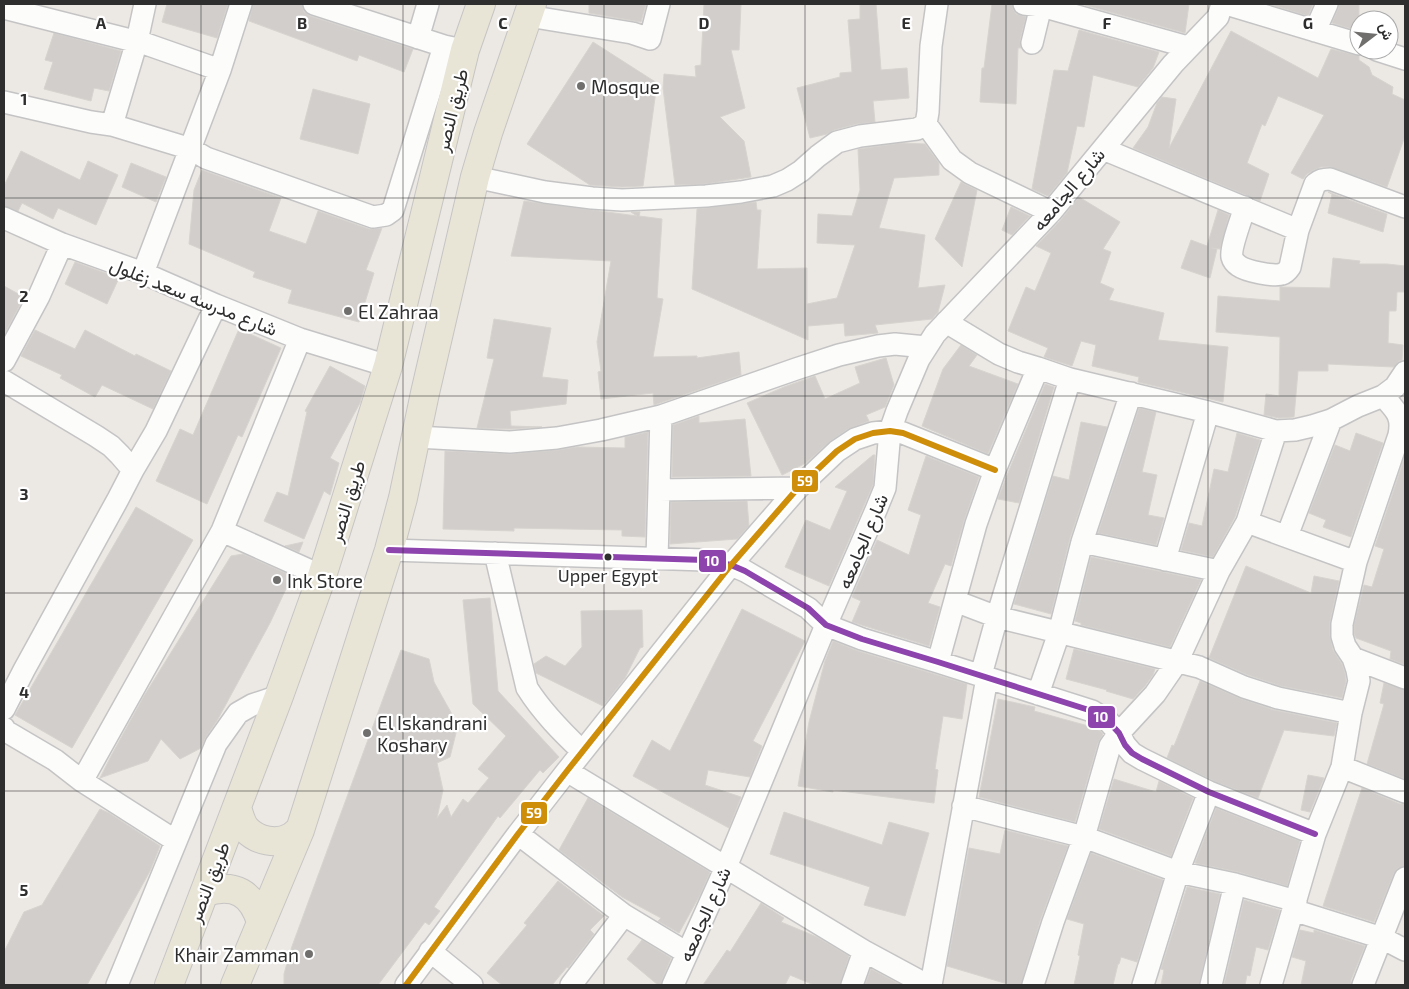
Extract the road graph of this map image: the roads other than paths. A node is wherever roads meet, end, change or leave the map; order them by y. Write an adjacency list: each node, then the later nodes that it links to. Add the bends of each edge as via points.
1 (145, 4): 16 (street)
2 (241, 4): 21 (street)
3 (314, 4): 15 (street)
4 (428, 4): 15 (street)
5 (481, 4): 20 (main road, طريق النصر)
6 (659, 4): 13 (street, via 650,39)
7 (937, 4): 23 (street)
8 (1222, 4): 19 (street, شارع الجامعه, via 1218,17)
9 (1226, 4): 14 (street)
10 (1328, 4): 14 (street)
11 (1033, 5): 18 (street); 19 (street)
12 (4, 8): 16 (street)
13 (530, 10): 27 (main road)
14 (1315, 30): 17 (street)
15 (418, 38): 20 (street)
16 (137, 41): 21 (street); 24 (street)
17 (1349, 41)
18 (1032, 43)
19 (1188, 47): 26 (street, شارع الجامعه)
20 (455, 48): 25 (street, via 392,210 386,215 373,217 206,158); 40 (main road, طريق النصر)
21 (220, 70): 25 (street)
22 (4, 102): 24 (street)
23 (926, 124): 27 (street, via 917,129 837,142 801,171 773,186 706,196 622,200 592,198); 30 (street, via 952,160)
24 (112, 126): 25 (street)
25 (191, 149): 34 (street)
26 (1102, 149): 28 (street); 30 (street, شارع الجامعه)
27 (475, 177): 52 (main road)
28 (1245, 207): 32 (street); 32 (street, via 1232,250 1232,258 1241,268 1274,276 1287,272)
29 (1405, 207): 32 (street, via 1324,179 1315,184)
30 (1052, 212): 36 (street, شارع الجامعه)
31 (4, 218): 33 (street, شارع مدرسه سعد زغلول)
32 (1298, 230)
33 (62, 244): 34 (street, شارع مدرسه سعد زغلول); 39 (street, via 39,296)
34 (143, 273): 35 (street, شارع مدرسه سعد زغلول)
35 (216, 305): 37 (street, شارع مدرسه سعد زغلول); 53 (street, via 156,431)
36 (946, 322): 38 (street, شارع الجامعه); 41 (street, via 999,354)
37 (300, 339): 40 (street, شارع مدرسه سعد زغلول); 58 (street)
38 (926, 347): 48 (street, via 896,344 839,355); 50 (street, شارع الجامعه)
39 (4, 360)
40 (388, 366): 68 (main road, طريق النصر)
41 (1038, 368): 43 (street); 54 (street)
42 (1405, 372): 46 (street)
43 (1070, 379): 45 (street); 70 (street)
44 (4, 381): 53 (street, via 112,446)
45 (1131, 393): 47 (street); 60 (street)
46 (1384, 396): 49 (street); 65 (street, via 1398,413 1401,426)
47 (1208, 412): 51 (street); 64 (street)
48 (661, 416): 52 (street, via 557,438 510,442); 56 (street)
49 (1331, 420): 51 (street, via 1295,430); 59 (street)
50 (890, 430): 54 (street); 55 (street, via 855,439 837,451); 71 (street, شارع الجامعه, via 885,488)
51 (1276, 431): 57 (street)
52 (416, 437): 61 (main road)
53 (132, 470): 80 (street)
54 (995, 470): 69 (street)
55 (798, 488): 56 (street); 66 (street)
56 (659, 490): 63 (street)
57 (1247, 522): 59 (street); 67 (street)
58 (222, 531): 68 (street); 87 (street)
59 (1287, 536): 65 (street)
60 (1082, 542): 64 (street); 72 (street)
61 (389, 550): 62 (street); 92 (main road)
62 (494, 553): 63 (street); 84 (street, via 528,688 546,714)
63 (657, 559): 66 (street, via 706,560)
64 (1165, 560): 67 (street)
65 (1356, 562): 73 (street, via 1342,624 1345,646)
66 (731, 565): 71 (street, via 808,608); 84 (street)
67 (1219, 571): 75 (street)
68 (322, 576): 79 (main road, طريق النصر)
69 (955, 601): 70 (street); 74 (street)
70 (997, 617): 72 (street); 76 (street)
71 (826, 624): 74 (street, via 862,639); 97 (street, شارع الجامعه)
72 (1059, 633): 75 (street); 78 (street)
73 (1353, 658): 77 (street); 81 (street, via 1359,681)
74 (938, 662): 76 (street)
75 (1177, 662): 81 (street, via 1278,698); 83 (street, via 1155,694)
76 (984, 676): 78 (street); 90 (street)
77 (1405, 678)
78 (1038, 694): 83 (street, via 1092,711)
79 (279, 696): 91 (main road, طريق النصر); 96 (street, via 238,713 216,744)
80 (4, 709)
81 (1351, 713): 85 (street)
82 (4, 728): 87 (street)
83 (1119, 733): 88 (street, via 1132,753); 95 (street, via 1110,746)
84 (582, 751): 86 (street)
85 (1342, 767): 89 (street); 94 (street)
86 (567, 771): 93 (street); 97 (street)
87 (82, 781): 96 (street)
88 (1209, 792): 94 (street); 98 (street)
89 (1405, 792)
90 (963, 806): 95 (street); 119 (street)
91 (237, 807): 92 (main road, via 246,829 256,837 279,841); 101 (main road, طريق النصر)
92 (300, 830): 104 (main road)
93 (518, 834): 103 (street); 107 (street)
94 (1315, 834): 102 (street)
95 (1084, 838): 98 (street); 120 (street)
96 (176, 841): 111 (street)
97 (726, 867): 108 (street); 109 (street, شارع الجامعه)
98 (1178, 872): 100 (street); 121 (street)
99 (1405, 878): 105 (street)
100 (1235, 884): 102 (street); 122 (street)
101 (205, 892): 104 (main road, via 229,888 241,893 257,910); 112 (main road, طريق النصر)
102 (1294, 905): 105 (street); 123 (street)
103 (624, 915): 109 (street); 115 (street)
104 (261, 922): 110 (main road)
105 (1382, 938): 106 (street); 124 (street)
106 (1405, 950)
107 (430, 951): 113 (street); 114 (street)
108 (864, 951): 117 (street); 118 (street)
109 (687, 953): 116 (street, شارع الجامعه)
110 (243, 978)
111 (117, 985)
112 (169, 985)
113 (406, 985)
114 (472, 985)
115 (571, 985)
116 (673, 985)
117 (852, 985)
118 (927, 985)
119 (931, 985)
120 (1033, 985)
121 (1144, 985)
122 (1211, 985)
123 (1271, 985)
124 (1363, 985)

